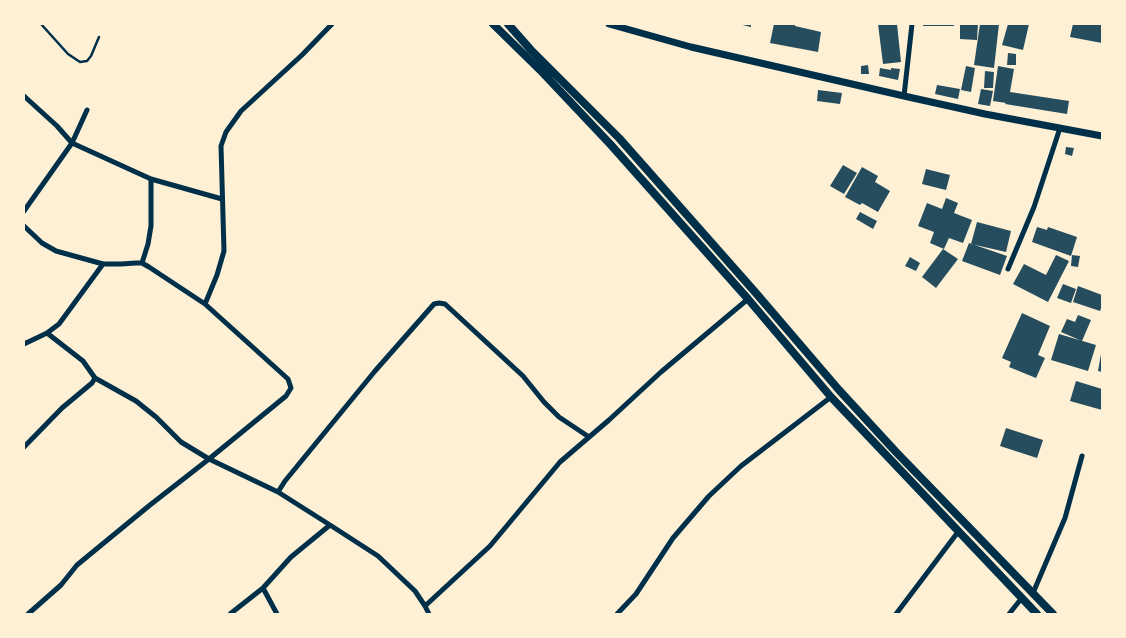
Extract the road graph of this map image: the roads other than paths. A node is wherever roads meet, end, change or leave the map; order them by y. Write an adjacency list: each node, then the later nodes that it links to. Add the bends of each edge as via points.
1 (41, 24): 7 (lane, via 68,54 80,62 91,56)
2 (332, 24): 15 (street, via 241,111 226,132 221,146)
3 (493, 24): 21 (main road, via 611,144)
4 (508, 24): 35 (main road, via 619,138 839,390)
5 (609, 24): 9 (street, via 691,47)
6 (912, 24): 9 (street)
7 (99, 37)
8 (24, 96): 13 (street)
9 (904, 96): 11 (street)
10 (87, 110): 13 (street)
11 (1060, 128): 12 (street); 20 (street, via 1034,207)
12 (1102, 136)
13 (72, 143): 14 (street); 16 (street)
14 (151, 179): 15 (street); 18 (street, via 151,226)
15 (222, 199): 22 (street, via 224,251)
16 (24, 211)
17 (24, 226): 19 (street, via 56,251)
18 (142, 263): 19 (street); 22 (street)
19 (102, 264): 23 (street, via 69,312)
20 (1008, 269)
21 (748, 299): 26 (main road); 27 (street)
22 (205, 304): 30 (street, via 288,379 291,388 286,396)
23 (47, 332): 24 (street); 25 (street, via 83,361)
24 (24, 344)
25 (95, 378): 28 (street); 30 (street, via 136,401 181,442)
26 (832, 397): 33 (main road); 42 (street, via 741,466 709,496 673,538 636,594)
27 (589, 437): 31 (street, via 560,418 523,376 445,304 434,304 375,371); 37 (street, via 560,462 490,546)
28 (24, 447)
29 (1082, 456): 35 (street, via 1065,518)
30 (209, 460): 31 (street); 38 (street, via 77,565 61,586)
31 (278, 492): 32 (street)
32 (330, 525): 34 (street, via 291,557); 37 (street, via 378,556 415,591)
33 (958, 532): 36 (main road); 43 (street)
34 (264, 588): 39 (street); 40 (street)
35 (1033, 593): 46 (main road)
36 (1021, 599): 44 (street); 45 (main road)
37 (425, 606): 41 (street)
38 (28, 614)
39 (230, 614)
40 (277, 614)
41 (430, 614)
42 (617, 614)
43 (896, 614)
44 (1009, 614)
45 (1037, 614)
46 (1053, 614)

